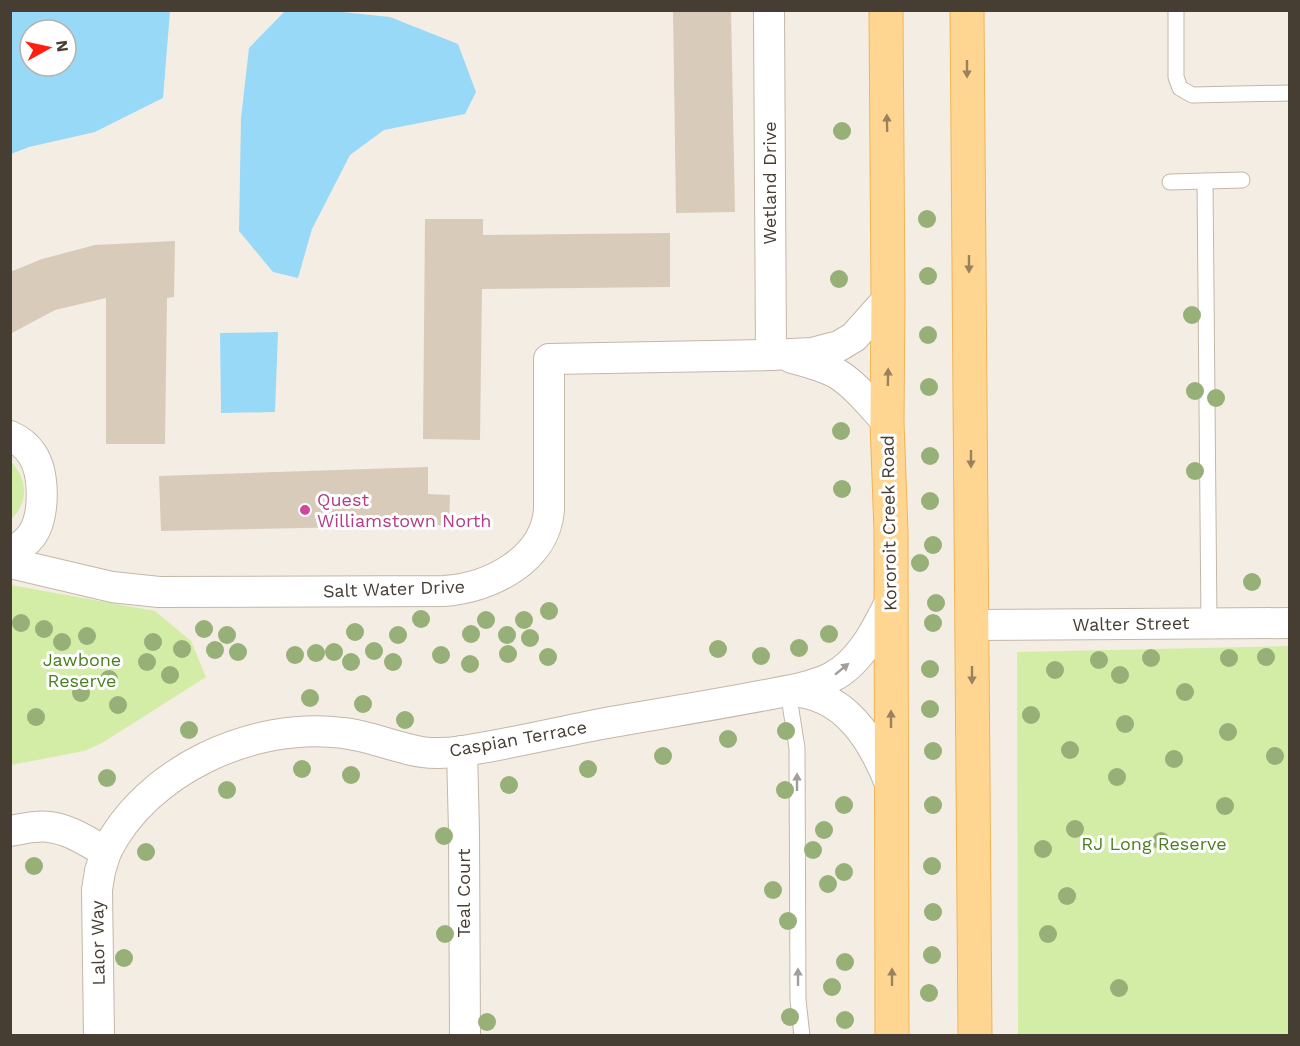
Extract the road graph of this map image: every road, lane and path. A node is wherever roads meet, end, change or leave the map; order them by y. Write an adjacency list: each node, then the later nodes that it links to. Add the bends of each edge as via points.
1 (769, 10): 10 (street, Wetland Drive)
2 (886, 10): 9 (main road, Kororoit Creek Road, one-way to 2)
3 (967, 10): 20 (main road, one-way to 20)
4 (1176, 10): 5 (lane, via 1176,77 1180,88 1192,95)
5 (1290, 93)
6 (1242, 180): 7 (lane)
7 (1205, 181): 8 (lane); 19 (lane)
8 (1170, 182)
9 (888, 299): 10 (street, Salt Water Drive, via 854,337 839,345); 11 (main road, Kororoit Creek Road, one-way to 9)
10 (771, 355): 11 (street, Salt Water Drive, via 839,375); 16 (street, Salt Water Drive, via 549,359 546,528 533,550 519,563 476,585 444,591 159,592)
11 (888, 422): 17 (main road, Kororoit Creek Road)
12 (10, 436): 13 (street, via 20,441 36,460)
13 (41, 501): 14 (street, via 33,533); 16 (street, via 40,556 53,572)
14 (10, 553)
15 (10, 563): 16 (street, Salt Water Drive)
16 (73, 578)
17 (891, 600): 21 (street, Caspian Terrace, one-way to 17, via 817,683 842,670 870,638); 23 (main road, Kororoit Creek Road, one-way to 17)
18 (1290, 623): 19 (street, Walter Street)
19 (1209, 624): 20 (street, Walter Street)
20 (972, 626): 30 (main road, one-way to 30)
21 (788, 691): 22 (street, Caspian Terrace); 23 (street, Caspian Terrace, via 830,702 848,715 875,751); 28 (lane, one-way to 21, via 797,748)
22 (462, 751): 25 (street, Caspian Terrace, via 423,752 333,732 284,733 255,739 216,752 169,780 138,806); 27 (street, Teal Court)
23 (891, 787): 29 (main road, Kororoit Creek Road, one-way to 23)
24 (10, 831): 25 (street, via 39,826 56,828)
25 (106, 852): 26 (street, Lalor Way, via 97,890)
26 (99, 1035)
27 (465, 1035)
28 (801, 1035)
29 (892, 1035)
30 (975, 1035)

